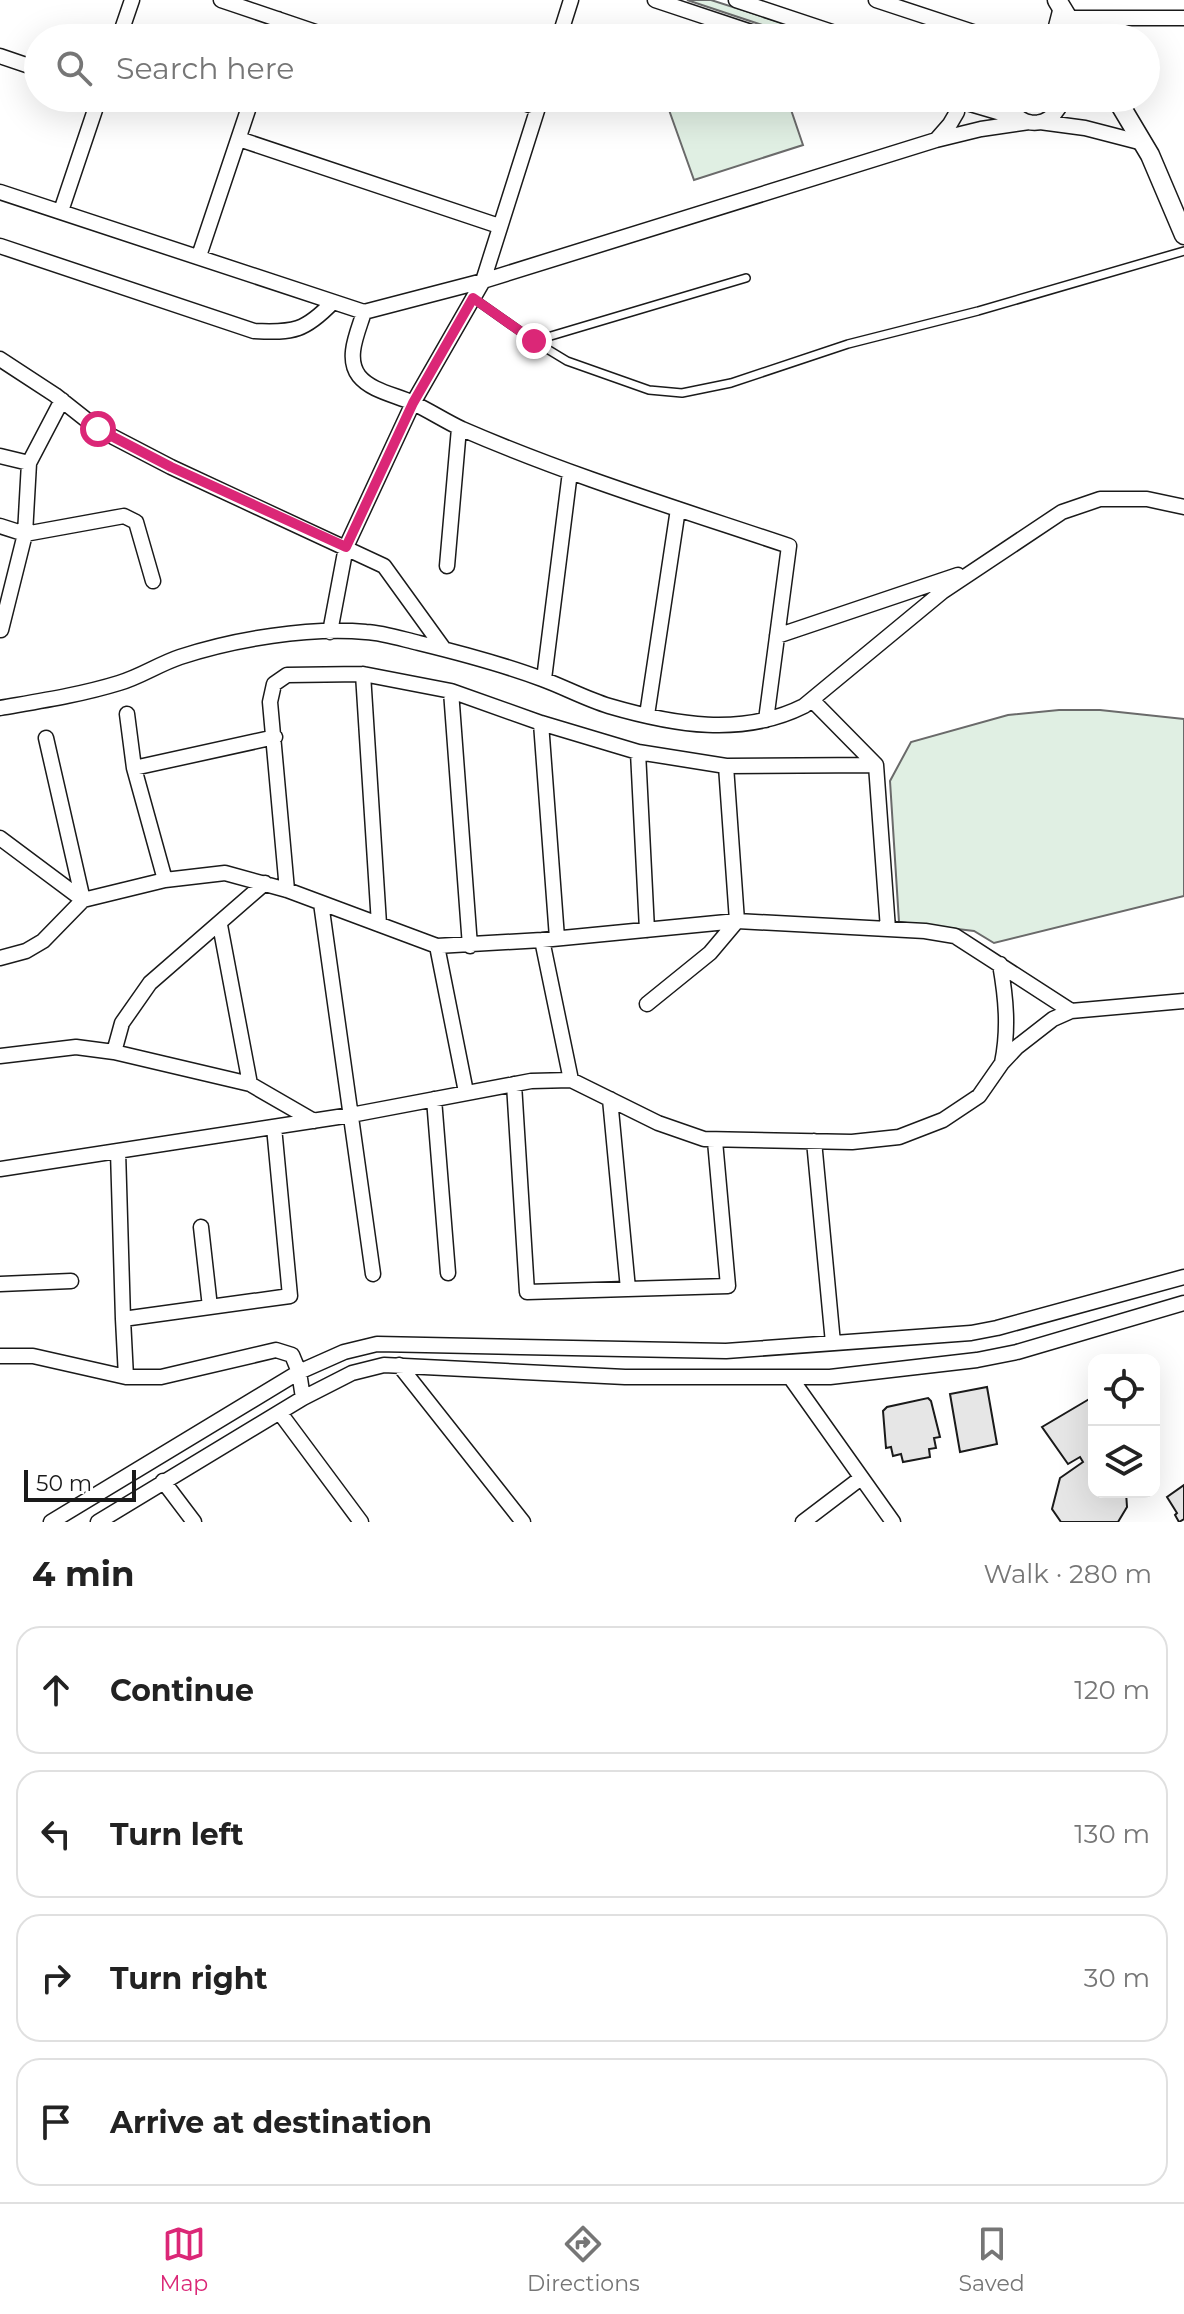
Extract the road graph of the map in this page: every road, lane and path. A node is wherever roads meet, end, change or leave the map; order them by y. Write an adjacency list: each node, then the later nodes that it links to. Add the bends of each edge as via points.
1 (132, 0): 10 (street)
2 (221, 0): 9 (street)
3 (571, 0): 13 (street)
4 (655, 0): 14 (street)
5 (736, 0): 15 (street)
6 (876, 0): 16 (street)
7 (1062, 8): 8 (street)
8 (1184, 18)
9 (278, 19): 11 (street); 12 (street)
10 (124, 24)
11 (276, 24)
12 (292, 24)
13 (563, 24)
14 (727, 24)
15 (808, 24)
16 (949, 24)
17 (0, 56): 18 (street)
18 (24, 64)
19 (94, 112): 32 (street)
20 (248, 112): 28 (street)
21 (537, 112): 33 (street)
22 (957, 112): 29 (street)
23 (998, 112): 27 (street)
24 (1013, 112): 27 (street)
25 (1056, 112): 27 (street, via 1051,118)
26 (1124, 112): 30 (street)
27 (1029, 121): 29 (street); 30 (street)
28 (239, 139): 33 (street); 37 (street)
29 (936, 140): 39 (street)
30 (1143, 143): 34 (street)
31 (0, 192): 32 (street)
32 (61, 211): 37 (street)
33 (499, 226): 39 (street)
34 (1184, 235)
35 (0, 246): 41 (street, via 254,331 295,331 313,323)
36 (1184, 251): 43 (lane, via 682,393 609,378)
37 (199, 256): 41 (street)
38 (746, 278): 43 (lane)
39 (483, 281): 40 (street); 42 (street)
40 (473, 298): 43 (lane); 46 (street)
41 (333, 302): 42 (street)
42 (364, 312): 46 (street, via 353,367 370,386)
43 (534, 341)
44 (0, 359): 45 (street)
45 (62, 400): 49 (street); 55 (street, via 98,429 171,467)
46 (413, 403): 47 (street); 55 (street)
47 (459, 428): 50 (street); 56 (street)
48 (0, 456): 49 (street)
49 (29, 463): 54 (street)
50 (570, 472): 52 (street); 64 (street)
51 (1184, 507): 57 (street, via 1124,498 1082,503)
52 (678, 509): 61 (street, via 789,546); 69 (street)
53 (0, 526): 54 (street)
54 (25, 534): 58 (street, via 124,516 136,522); 59 (street)
55 (346, 547): 60 (street); 62 (street, via 384,566)
56 (447, 566)
57 (977, 568): 61 (street); 66 (street)
58 (153, 581)
59 (1, 630)
60 (330, 632): 62 (street, via 368,632); 67 (street, via 211,647 122,682)
61 (777, 636): 70 (street)
62 (444, 649): 64 (street)
63 (363, 674): 65 (street); 72 (street, via 287,675 274,684 270,702); 85 (street)
64 (544, 679): 69 (street, via 607,706)
65 (451, 691): 71 (street); 91 (street)
66 (812, 700): 70 (street); 75 (street)
67 (0, 708)
68 (127, 714): 77 (street)
69 (647, 715): 70 (street, via 713,725)
70 (766, 720)
71 (541, 723): 74 (street); 89 (street)
72 (275, 737): 77 (street); 81 (street)
73 (46, 738): 82 (street)
74 (638, 752): 76 (street); 88 (street)
75 (876, 765): 76 (street); 87 (street)
76 (726, 766): 84 (street)
77 (134, 768): 79 (street)
78 (0, 838): 82 (street)
79 (165, 880): 80 (street, via 225,873); 82 (street)
80 (265, 883): 81 (street); 86 (street)
81 (287, 890): 83 (street)
82 (83, 900): 92 (street, via 43,941)
83 (321, 903): 85 (street); 106 (street)
84 (737, 921): 87 (street); 88 (street); 95 (street, via 710,953)
85 (379, 924): 90 (street)
86 (220, 925): 97 (street, via 150,983 122,1023); 101 (street)
87 (888, 929): 93 (street, via 955,936)
88 (647, 930): 89 (street)
89 (549, 939): 91 (street); 100 (street)
90 (437, 946): 91 (street); 103 (street)
91 (470, 946)
92 (0, 958)
93 (1000, 964): 96 (street); 99 (street, via 1007,1038)
94 (1184, 1001): 96 (street)
95 (647, 1004)
96 (1071, 1011): 99 (street, via 1043,1026)
97 (114, 1052): 98 (street, via 76,1047); 101 (street)
98 (0, 1056)
99 (1002, 1063): 110 (street, via 979,1096 943,1120 899,1137)
100 (571, 1080): 102 (street); 105 (street)
101 (250, 1084): 107 (street)
102 (514, 1084): 103 (street); 119 (street, via 527,1292)
103 (466, 1092): 104 (street)
104 (434, 1099): 106 (street); 114 (street)
105 (610, 1099): 109 (street, via 658,1123); 119 (street)
106 (351, 1115): 107 (street); 115 (street)
107 (314, 1121): 108 (street)
108 (274, 1127): 111 (street); 121 (street, via 290,1296)
109 (715, 1141): 110 (street); 119 (street, via 728,1286)
110 (814, 1141): 123 (street)
111 (118, 1151): 112 (street); 122 (street)
112 (0, 1169)
113 (201, 1227): 121 (street)
114 (448, 1273)
115 (373, 1274)
116 (1184, 1277): 123 (street, via 971,1333)
117 (71, 1281): 118 (street)
118 (0, 1284)
119 (628, 1289)
120 (1184, 1303): 128 (street, via 977,1360)
121 (210, 1307): 122 (street)
122 (123, 1319): 127 (street)
123 (833, 1343): 126 (street, via 714,1351 377,1344)
124 (0, 1356): 127 (street, via 33,1356)
125 (399, 1365): 128 (street, via 625,1377); 129 (street, via 352,1373); 137 (street)
126 (299, 1372): 127 (street, via 292,1355 276,1350 161,1377); 129 (street); 133 (street)
127 (126, 1377)
128 (790, 1377): 131 (street)
129 (303, 1398): 130 (street)
130 (280, 1413): 132 (street); 136 (street)
131 (861, 1478): 138 (street); 139 (street)
132 (163, 1481): 134 (street); 135 (street)
133 (51, 1522)
134 (98, 1522)
135 (194, 1522)
136 (361, 1522)
137 (523, 1522)
138 (803, 1522)
139 (893, 1522)

